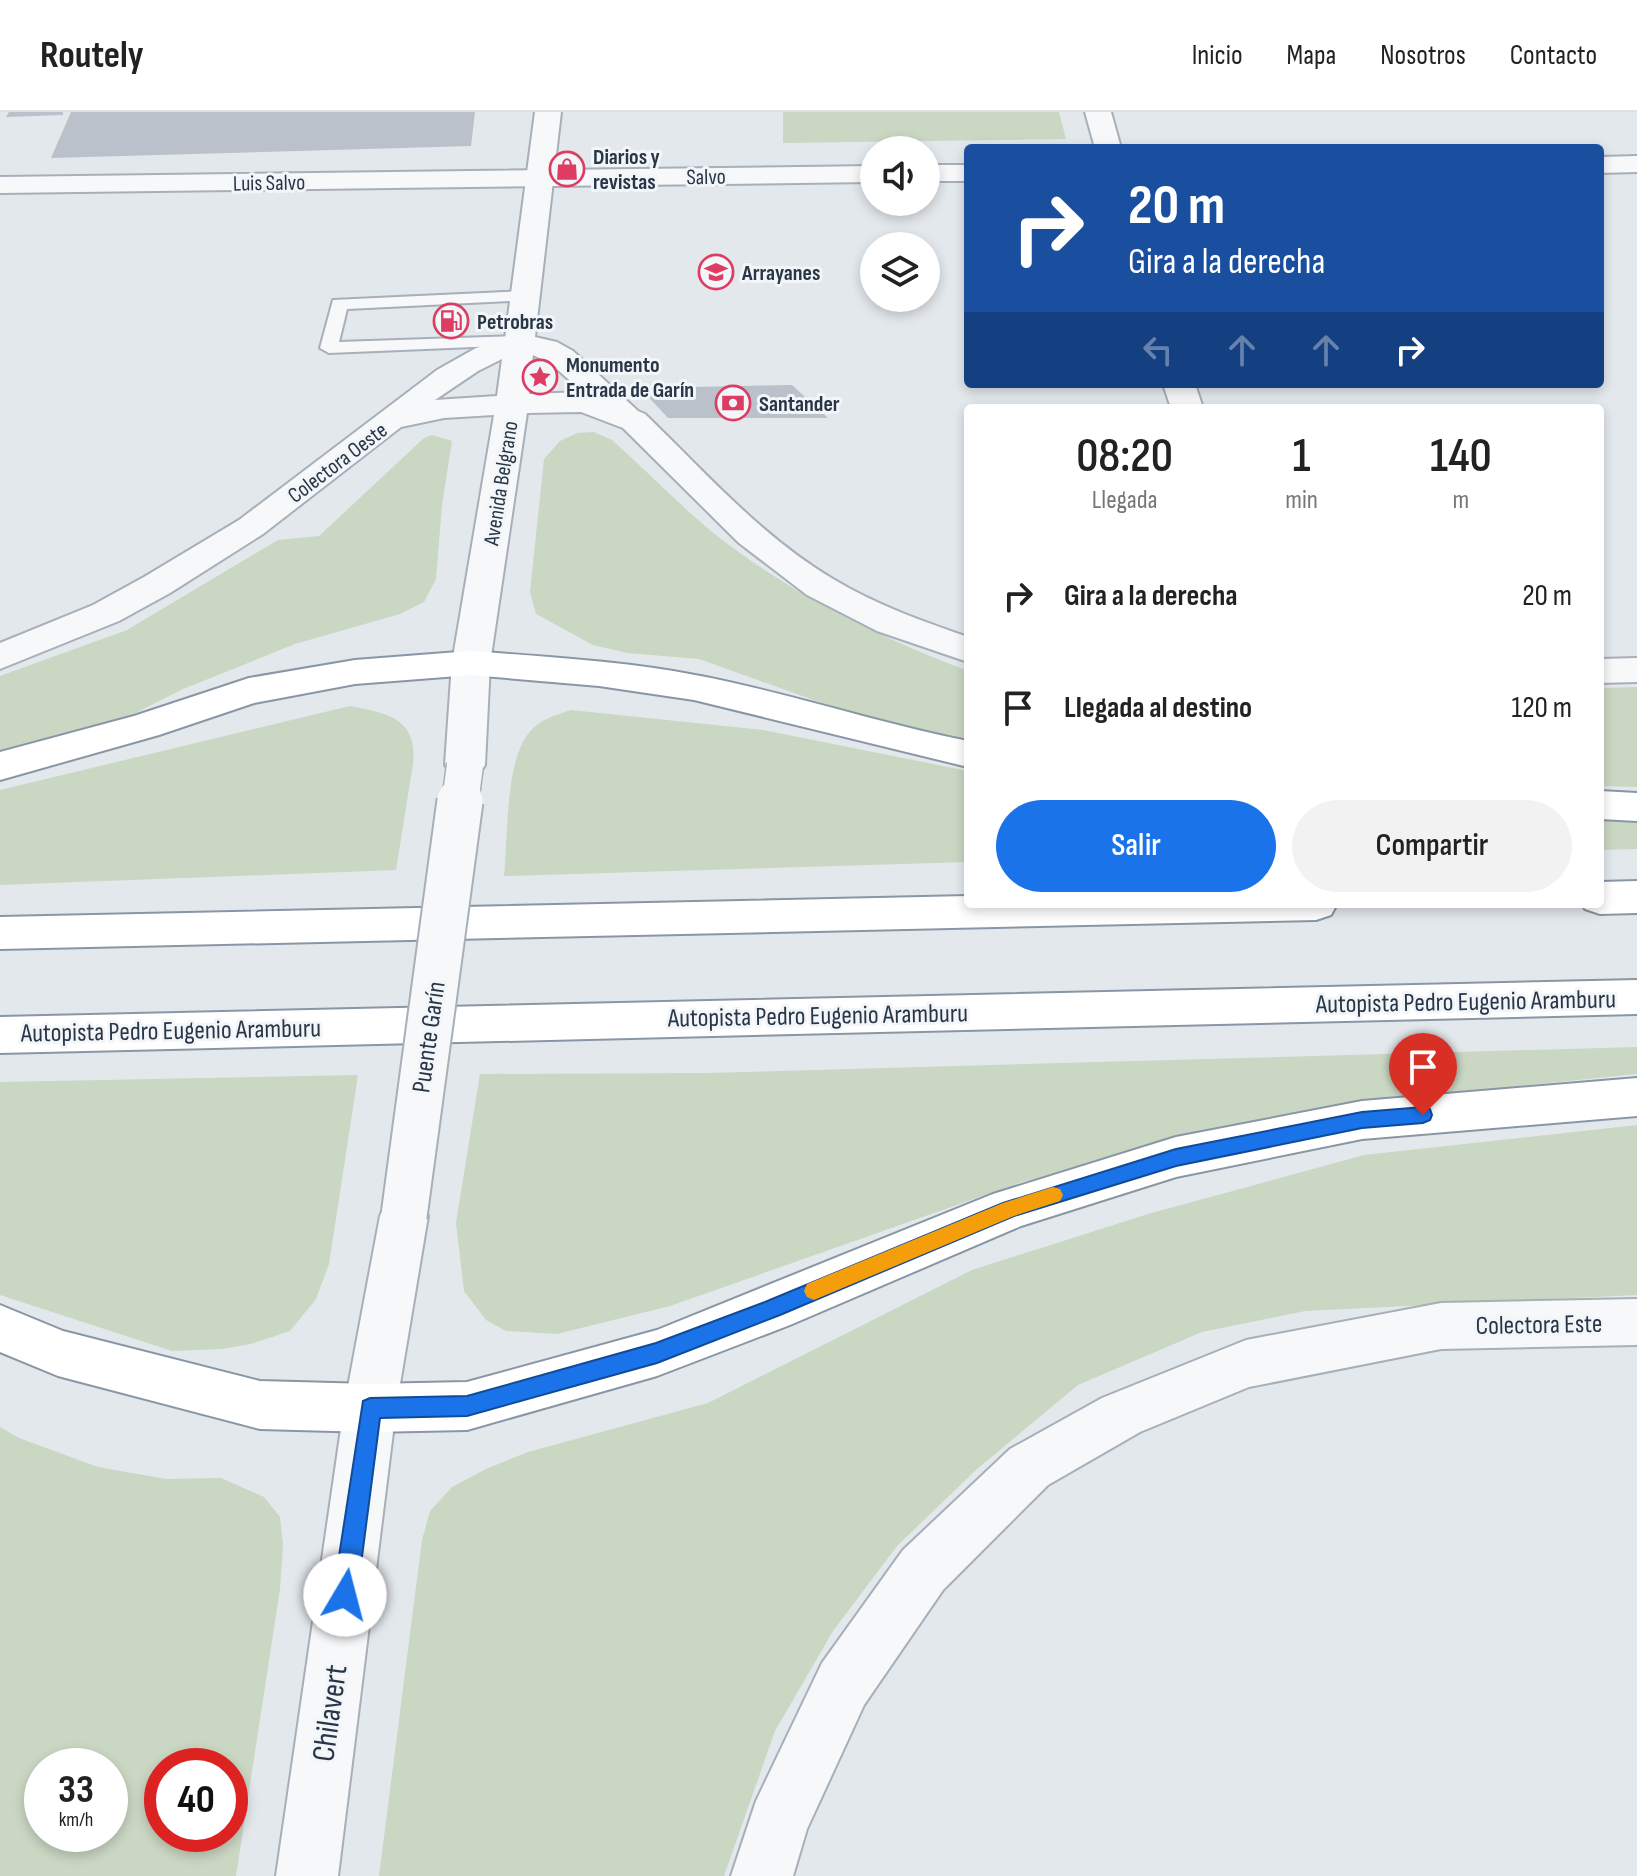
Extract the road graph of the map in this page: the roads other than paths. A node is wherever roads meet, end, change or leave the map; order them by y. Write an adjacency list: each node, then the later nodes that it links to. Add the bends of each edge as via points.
1 (548, 112): 9 (street, Avenida Belgrano)
2 (1098, 112): 3 (street)
3 (1107, 144)
4 (1637, 164): 5 (street)
5 (1604, 165)
6 (940, 173): 7 (street)
7 (964, 173)
8 (860, 174): 9 (street, Salvo)
9 (539, 178): 10 (street, Luis Salvo); 11 (street, Avenida Belgrano)
10 (0, 185)
11 (525, 296): 12 (street, Avenida Belgrano); 12 (lane, via 339,304 329,348)
12 (519, 343): 13 (street, Avenida Belgrano); 14 (street, via 458,367); 15 (street, via 548,348)
13 (512, 404): 14 (street, Colectora Oeste, via 444,408); 15 (street, Colectora Oeste, via 585,402); 18 (street, Avenida Belgrano)
14 (390, 420): 17 (street, Colectora Oeste, via 251,527 157,585 106,613)
15 (634, 421): 16 (street, Colectora Oeste, via 751,536 820,587 890,623)
16 (964, 649)
17 (0, 657)
18 (471, 663): 21 (highway, via 670,682); 22 (highway, via 355,672 249,691); 34 (street, Puente Garín, bridge, via 465,765 404,1216)
19 (1637, 670): 20 (street)
20 (1604, 671)
21 (964, 753)
22 (0, 766)
23 (1604, 805): 24 (highway)
24 (1637, 807)
25 (1637, 897): 26 (highway)
26 (1604, 898)
27 (1134, 908): 28 (highway)
28 (0, 933)
29 (1637, 997): 30 (highway, Autopista Pedro Eugenio Aramburu)
30 (0, 1035)
31 (1637, 1097): 34 (highway, via 1362,1120 1176,1157 1010,1209 657,1353 467,1406)
32 (1637, 1322): 36 (street, Colectora Este, via 1441,1326 1246,1364 1121,1415 1029,1467 923,1570 843,1684 778,1823)
33 (0, 1328): 34 (highway, via 58,1353 260,1405)
34 (370, 1408): 35 (street, Chilavert)
35 (307, 1876)
36 (762, 1876)

